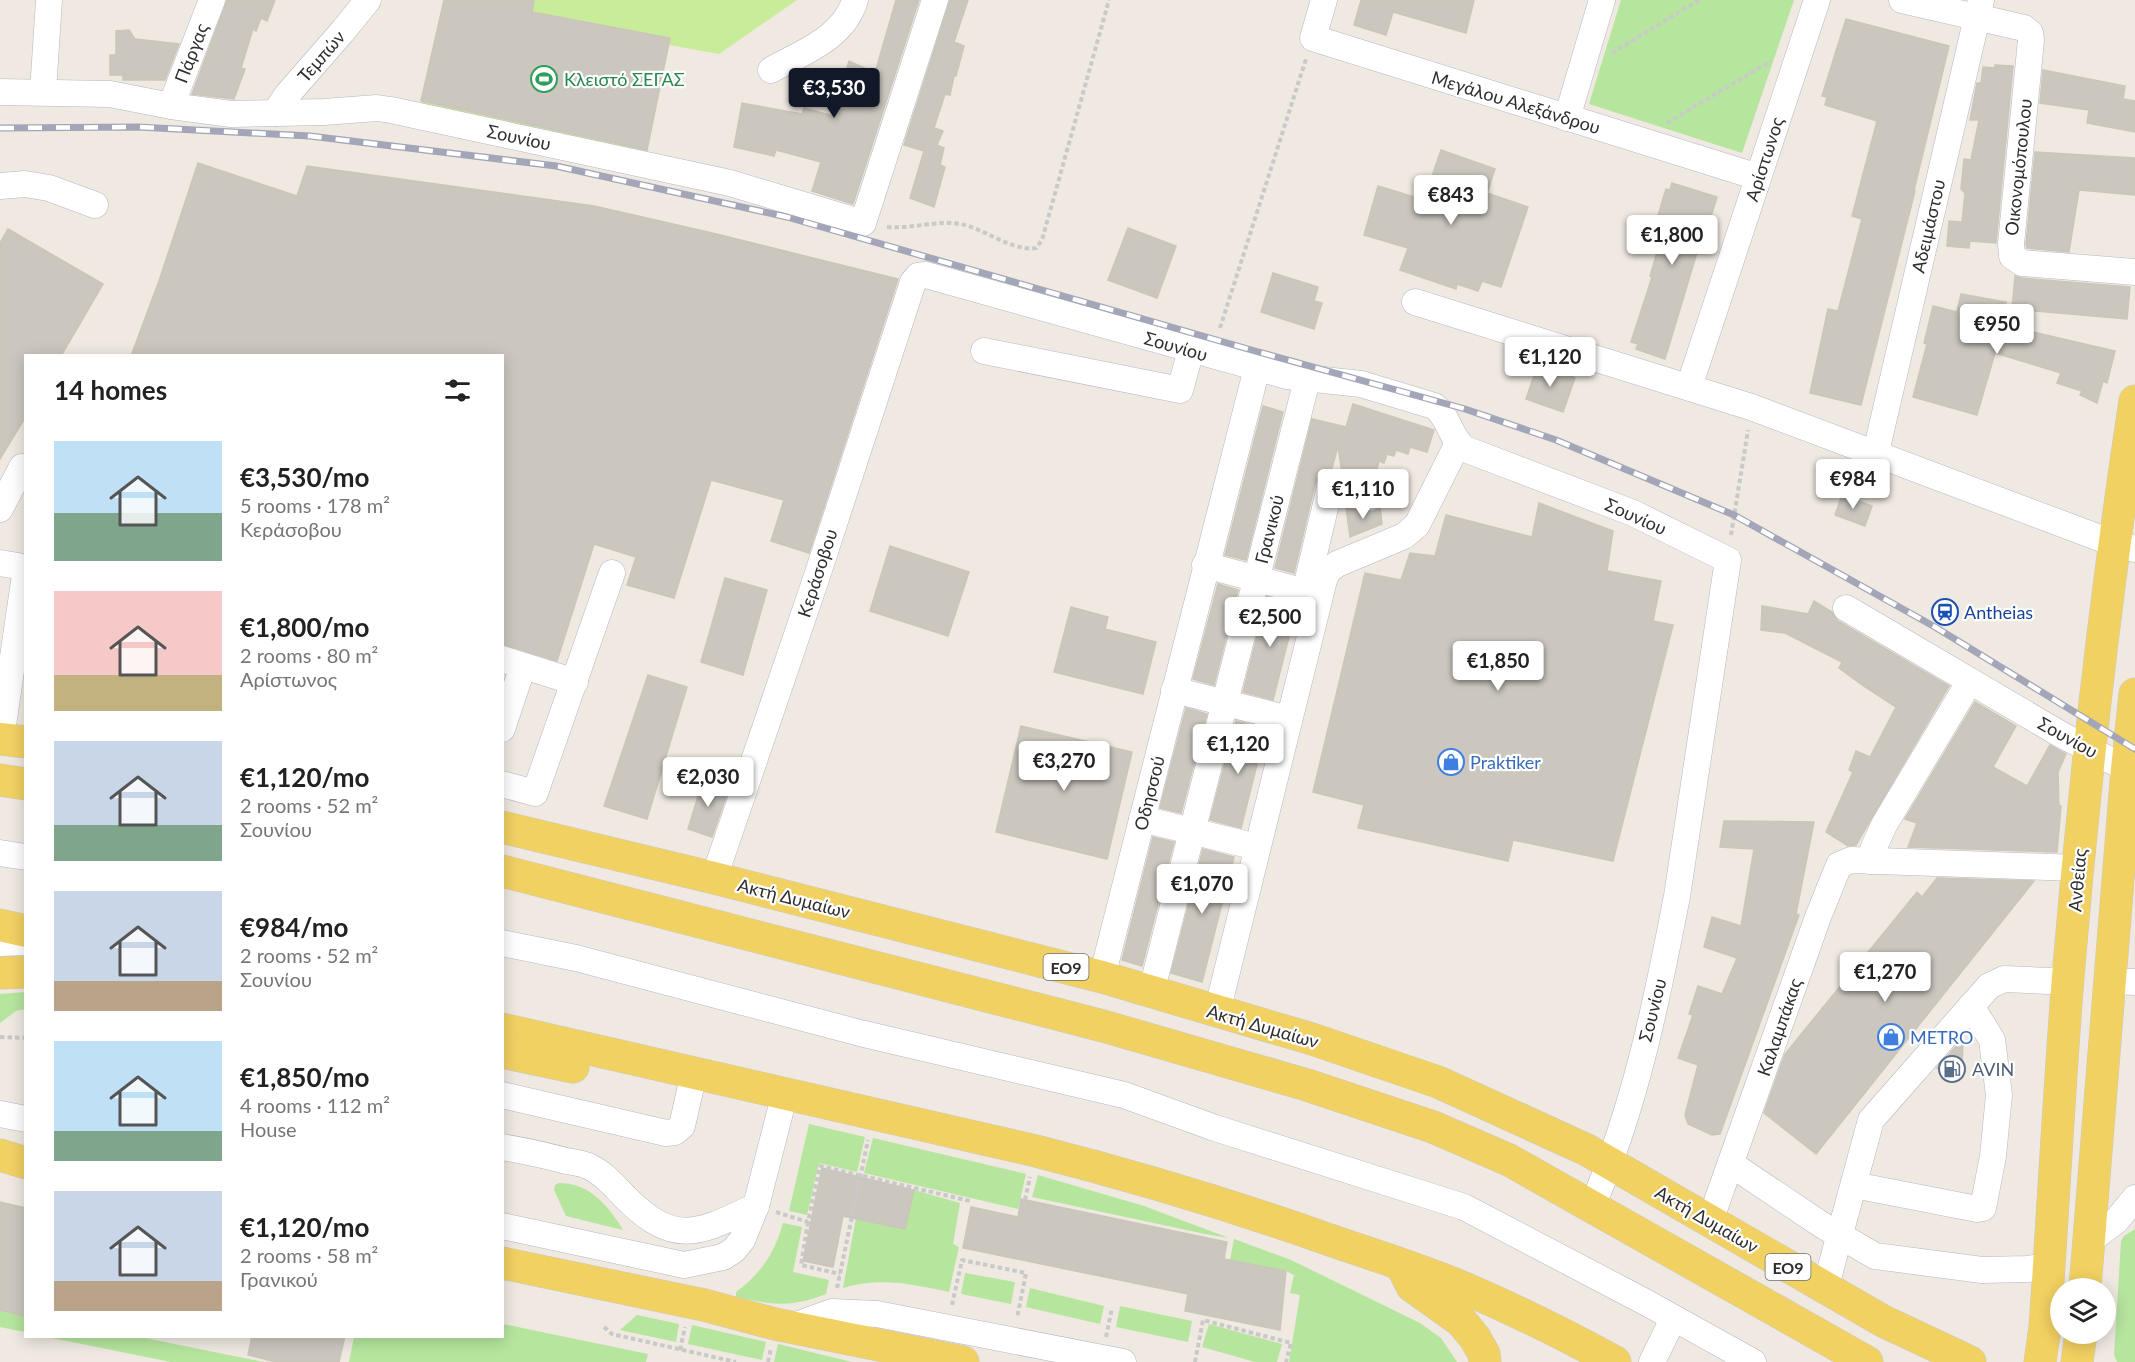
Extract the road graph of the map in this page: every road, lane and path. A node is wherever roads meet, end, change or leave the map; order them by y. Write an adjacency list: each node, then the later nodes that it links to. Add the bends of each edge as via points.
1 (49, 0): 18 (street)
2 (212, 0): 19 (street, Πάργας)
3 (368, 0): 20 (street, Τεμπών)
4 (855, 0): 15 (street, via 845,22 829,38)
5 (934, 0): 26 (street)
6 (1109, 0): 26 (path, via 1042,240 1036,248 1026,250 959,224 902,228)
7 (1324, 0): 13 (street)
8 (1602, 0): 16 (street)
9 (1699, 0): 16 (path)
10 (1817, 0): 14 (street, Αρίστωνος)
11 (1902, 0): 12 (street)
12 (1979, 9): 27 (street, Οικονομόπουλου, via 2024,28 2031,40 2012,256 2022,263); 39 (street, Αδειμάστου)
13 (1313, 39): 21 (street, Μεγάλου Αλεξάνδρου); 30 (path)
14 (1803, 42): 22 (path); 23 (street, Αρίστωνος)
15 (771, 70)
16 (1580, 72): 21 (street)
17 (0, 92): 18 (street, Σουνίου)
18 (43, 92): 19 (street, Σουνίου, via 110,94)
19 (171, 106): 20 (street, Σουνίου, via 231,114)
20 (275, 113): 26 (street, Σουνίου, via 391,110 730,183)
21 (1567, 118): 22 (street, Μεγάλου Αλεξάνδρου)
22 (1639, 140): 23 (street, Μεγάλου Αλεξάνδρου)
23 (1758, 177): 35 (street, Αρίστωνος)
24 (0, 186): 25 (street, via 25,184 49,188)
25 (95, 205)
26 (863, 223)
27 (2135, 272)
28 (926, 275): 31 (street, Σουνίου); 78 (street, Κεράσοβου, via 913,282)
29 (1414, 302): 35 (street)
30 (1220, 328)
31 (1191, 350): 32 (street, via 1180,390); 33 (street, Σουνίου)
32 (984, 351)
33 (1257, 368): 34 (street, Σουνίου); 46 (street, Οδησσού)
34 (1307, 380): 38 (street, Σουνίου, via 1361,384 1434,406 1443,414); 49 (street, Γρανικού)
35 (1689, 387): 37 (street)
36 (2135, 401): 43 (main road, Ανθείας)
37 (1751, 407): 39 (street); 44 (path)
38 (1460, 446): 44 (street, Σουνίου, via 1633,513); 51 (street, via 1417,525 1404,536 1337,564)
39 (1876, 452): 43 (street)
40 (22, 467): 42 (street)
41 (1369, 497): 51 (street, via 1330,487)
42 (0, 509)
43 (2124, 546): 63 (main road, Ανθείας)
44 (1728, 560): 103 (street, Σουνίου, via 1677,896 1648,1030)
45 (0, 563): 47 (street, via 18,566)
46 (1205, 565): 49 (street); 57 (street, Οδησσού)
47 (24, 572)
48 (612, 573): 56 (street)
49 (1256, 579): 51 (street); 59 (street, Γρανικού)
50 (24, 580): 54 (street)
51 (1313, 588): 61 (street)
52 (1846, 608): 55 (street, Σουνίου)
53 (513, 663): 56 (street); 60 (street)
54 (5, 681): 62 (street)
55 (1970, 681): 63 (street, Σουνίου); 75 (street, via 1884,825)
56 (575, 682): 67 (street, via 535,793)
57 (1174, 690): 59 (street); 68 (street, Οδησσού)
58 (2135, 694): 64 (main road)
59 (1225, 703): 61 (street); 70 (street, Γρανικού)
60 (504, 717)
61 (1289, 719): 72 (street)
62 (9, 740)
63 (2089, 750): 64 (street, Σουνίου); 76 (main road, Ανθείας)
64 (2131, 771): 71 (main road)
65 (0, 780): 66 (main road)
66 (24, 784)
67 (504, 785)
68 (1142, 819): 70 (street); 86 (street, Οδησσού)
69 (504, 827): 78 (main road, Ακτή Δυμαίων / ΕΟ9)
70 (1192, 831): 72 (street); 89 (street, Γρανικού)
71 (2128, 840): 88 (main road)
72 (1257, 847): 91 (street)
73 (0, 853): 74 (street)
74 (24, 857)
75 (1870, 861): 76 (street, Καλαμπάκας); 104 (street, Καλαμπάκας, via 1843,862 1833,876)
76 (2078, 868): 87 (main road, Ανθείας)
77 (504, 872): 110 (main road, ΕΟ9, via 1103,1026 1307,1085 1470,1142)
78 (714, 878): 86 (main road, Ακτή Δυμαίων / ΕΟ9)
79 (0, 925): 80 (main road)
80 (24, 931)
81 (24, 942): 82 (street)
82 (0, 943)
83 (504, 943): 126 (street, via 1124,1095 1464,1207)
84 (24, 972): 85 (main road)
85 (0, 973)
86 (1102, 977): 89 (main road, Ακτή Δυμαίων / ΕΟ9)
87 (2068, 978): 88 (main road); 90 (street, via 2004,979 1989,986); 120 (main road, Ανθείας)
88 (2123, 981): 116 (main road)
89 (1152, 993): 91 (main road, Ακτή Δυμαίων / ΕΟ9)
90 (1971, 1006): 106 (street, via 1871,1120); 106 (street, via 1992,1040 1999,1095 1983,1208)
91 (1216, 1012): 103 (main road, Ακτή Δυμαίων / ΕΟ9, via 1312,1039 1438,1082)
92 (504, 1029): 96 (main road)
93 (0, 1037): 94 (path)
94 (24, 1038)
95 (504, 1052): 96 (main road, via 644,1083)
96 (694, 1073): 97 (main road); 98 (street, via 682,1126 675,1132)
97 (784, 1093): 99 (main road); 109 (street)
98 (504, 1095)
99 (874, 1113): 105 (path); 118 (main road, via 1107,1169)
100 (0, 1114): 101 (street)
101 (24, 1119)
102 (504, 1147): 109 (street, via 589,1167 637,1209 675,1231 711,1227)
103 (1611, 1163): 110 (street, Σουνίου); 113 (main road, Ακτή Δυμαίων / ΕΟ9)
104 (1731, 1164): 113 (street, Καλαμπάκας); 115 (street)
105 (861, 1174): 108 (path); 112 (path, via 820,1166); 121 (path)
106 (1854, 1185): 115 (street)
107 (2135, 1198): 111 (street)
108 (970, 1201)
109 (756, 1206): 112 (path); 119 (street, via 734,1250 723,1257)
110 (1592, 1206): 141 (main road, ΕΟ9)
111 (2125, 1220): 116 (street)
112 (808, 1221): 121 (path, via 801,1265)
113 (1710, 1221): 123 (main road, Ακτή Δυμαίων / ΕΟ9)
114 (504, 1226): 119 (street)
115 (1841, 1237): 120 (street, via 1868,1254 1886,1259 1982,1270); 123 (street)
116 (2089, 1241): 122 (main road)
117 (504, 1263): 124 (main road)
118 (1401, 1265): 137 (main road, via 1412,1286 1461,1321 1475,1338); 138 (main road, via 1462,1287)
119 (684, 1266): 124 (street)
120 (2049, 1266): 143 (main road, Ανθείας)
121 (840, 1274): 125 (path)
122 (2086, 1278)
123 (1825, 1289): 142 (main road, Ακτή Δυμαίων / ΕΟ9)
124 (704, 1305): 129 (main road)
125 (832, 1312): 127 (street, via 877,1314); 129 (street)
126 (1673, 1319): 139 (street); 140 (street)
127 (947, 1326): 130 (street); 130 (path, via 962,1260 1026,1273)
128 (604, 1327): 132 (path, via 612,1334)
129 (791, 1328): 133 (main road)
130 (1012, 1340): 134 (street)
131 (2080, 1344): 144 (main road)
132 (736, 1362)
133 (963, 1362)
134 (1123, 1362)
135 (1195, 1362): 136 (path, via 1203,1320 1290,1343)
136 (1286, 1362)
137 (1485, 1362)
138 (1615, 1362)
139 (1652, 1362)
140 (1753, 1362)
141 (1867, 1362)
142 (1970, 1362)
143 (2040, 1362)
144 (2077, 1362)

